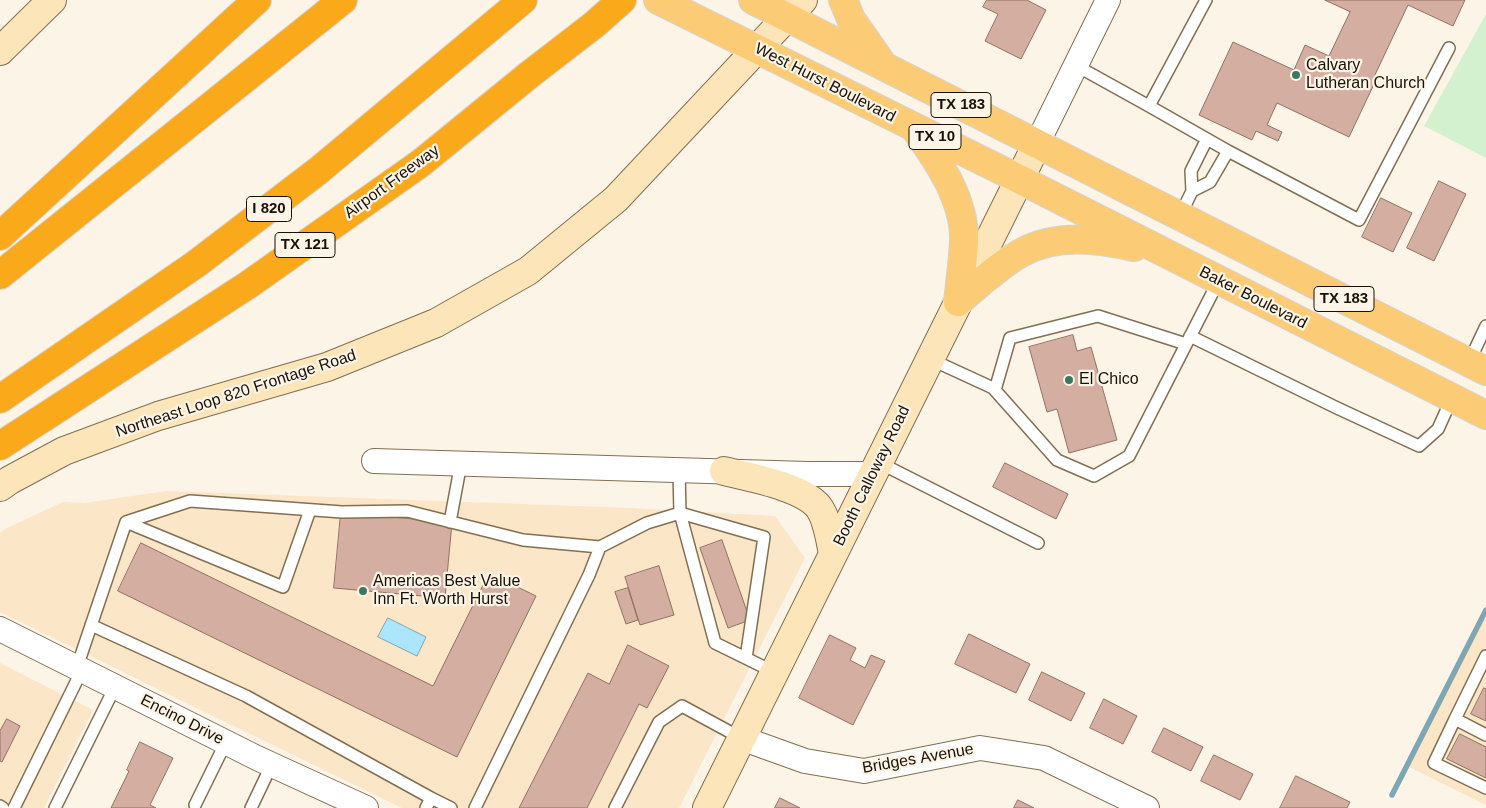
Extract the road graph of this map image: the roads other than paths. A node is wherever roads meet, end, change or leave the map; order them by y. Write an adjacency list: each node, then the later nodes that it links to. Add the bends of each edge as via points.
1 (52, 0): 14 (main road)
2 (257, 0): 25 (highway)
3 (343, 0): 27 (highway)
4 (523, 0): 36 (highway, I 820, via 318,172 196,264)
5 (622, 0): 38 (highway, Airport Freeway / TX 121, via 421,163 248,285)
6 (658, 0): 13 (main road, West Hurst Boulevard / TX 10)
7 (753, 0): 11 (main road, TX 183)
8 (843, 0): 16 (main road, via 851,19)
9 (1108, 0): 15 (street)
10 (1206, 0): 17 (lane)
11 (795, 8): 13 (main road, Northeast Loop 820 Frontage Road); 16 (main road, TX 183)
12 (1449, 48): 21 (lane, via 1359,220)
13 (757, 49): 18 (main road, West Hurst Boulevard / TX 10); 44 (main road, Northeast Loop 820 Frontage Road, via 616,199 528,271 427,327 327,367 158,416 64,451)
14 (0, 51)
15 (1075, 64): 17 (lane); 20 (street)
16 (885, 67): 20 (main road, TX 183)
17 (1149, 106): 19 (lane)
18 (913, 127): 22 (main road, West Hurst Boulevard / TX 10); 29 (main road, via 937,160 958,206 964,239)
19 (1207, 139): 21 (lane); 23 (lane, via 1190,171)
20 (1037, 144): 22 (main road, Booth Calloway Road); 24 (main road, TX 183)
21 (1228, 151): 23 (lane, via 1210,182)
22 (1019, 180): 26 (main road, Baker Boulevard / TX 10); 29 (main road, Booth Calloway Road)
23 (1192, 191): 24 (lane)
24 (1180, 216): 33 (main road, TX 183)
25 (0, 236)
26 (1171, 256): 28 (main road, Baker Boulevard / TX 183); 29 (main road, via 1109,242 1079,239 1047,243 1023,252 998,268)
27 (0, 275)
28 (1219, 280): 31 (lane); 35 (main road, Baker Boulevard / TX 183)
29 (958, 302): 32 (main road, Booth Calloway Road)
30 (1486, 326): 33 (lane)
31 (1188, 340): 34 (lane, via 1098,316 1010,338); 34 (lane, via 1129,456 1094,476 1057,460); 35 (lane, via 1419,446 1438,429)
32 (930, 359): 34 (lane); 41 (main road, Booth Calloway Road)
33 (1478, 366): 35 (main road)
34 (995, 390)
35 (1452, 398): 37 (main road, Baker Boulevard / TX 183)
36 (0, 399)
37 (1486, 416)
38 (0, 446)
39 (374, 461): 40 (street)
40 (461, 463): 42 (street); 48 (lane)
41 (876, 468): 43 (street); 49 (lane); 51 (main road, Booth Calloway Road)
42 (680, 470): 43 (street); 46 (lane)
43 (724, 471): 51 (main road, via 769,482 810,499 819,508 825,522)
44 (0, 487)
45 (310, 510): 47 (lane, via 190,501); 47 (lane, via 283,587); 48 (lane, via 407,511)
46 (680, 513): 50 (lane, via 647,522); 55 (lane, via 715,643); 55 (lane, via 764,536)
47 (126, 522): 52 (lane)
48 (450, 522): 50 (lane, via 523,540)
49 (1038, 542)
50 (600, 547): 76 (lane)
51 (833, 554): 57 (main road, Booth Calloway Road)
52 (91, 625): 56 (lane); 67 (lane, via 246,696)
53 (0, 629): 56 (street, Encino Drive)
54 (1486, 656): 58 (lane)
55 (746, 658): 57 (lane)
56 (79, 669): 59 (street, Encino Drive); 71 (lane)
57 (774, 672): 62 (main road, Booth Calloway Road)
58 (1482, 675): 60 (lane)
59 (115, 687): 63 (street, Encino Drive); 72 (lane)
60 (1455, 720): 61 (lane); 65 (lane, via 1434,763)
61 (1486, 735)
62 (741, 738): 66 (street, Bridges Avenue, via 805,761 864,771 980,748 1044,758); 77 (lane, via 682,706 659,722); 78 (main road, Booth Calloway Road)
63 (226, 742): 64 (street, Encino Drive); 68 (lane)
64 (272, 764): 73 (lane); 74 (street, Encino Drive)
65 (1486, 788)
66 (1117, 801): 79 (street, Bridges Avenue)
67 (428, 803): 75 (lane)
68 (195, 805)
69 (0, 806): 70 (lane)
70 (3, 808)
71 (14, 808)
72 (55, 808)
73 (250, 808)
74 (366, 808)
75 (450, 808)
76 (475, 808)
77 (614, 808)
78 (707, 808)
79 (1147, 808)

